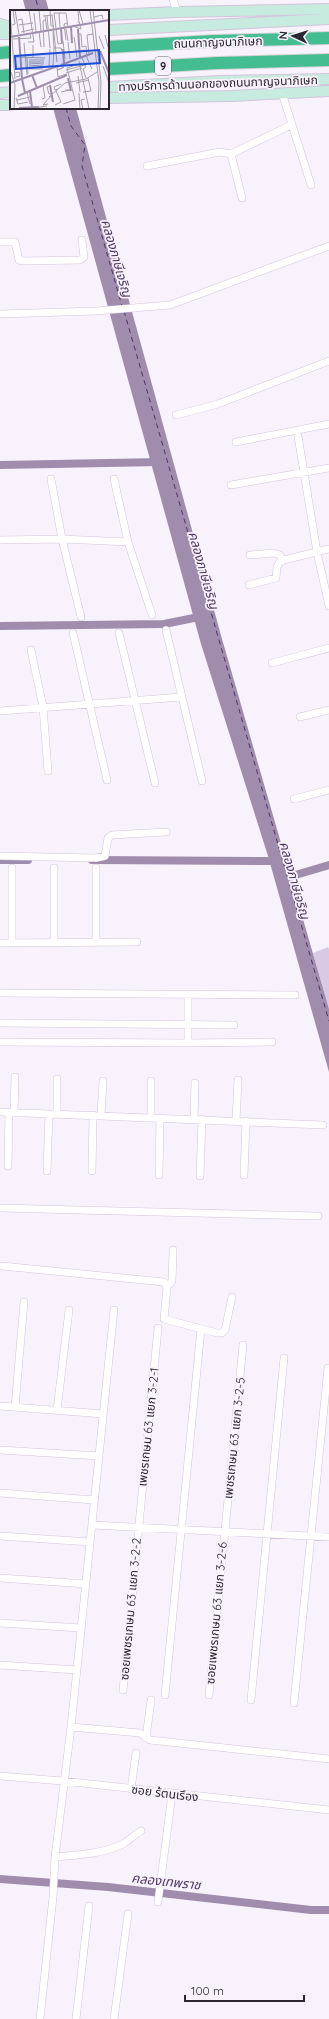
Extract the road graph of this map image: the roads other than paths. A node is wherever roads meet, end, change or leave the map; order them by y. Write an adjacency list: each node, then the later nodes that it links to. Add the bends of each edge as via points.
1 (173, 0): 3 (street)
2 (329, 9): 3 (main road)
3 (177, 12): 4 (main road)
4 (109, 15)
5 (329, 19): 8 (main road)
6 (0, 24): 7 (main road)
7 (10, 27)
8 (109, 30)
9 (329, 38): 10 (highway, ถนนกาญจนาภิเษก / 9)
10 (109, 47)
11 (329, 60): 12 (highway, ถนนกาญจนาภิเษก / 9)
12 (109, 69)
13 (10, 75): 14 (highway)
14 (0, 76)
15 (329, 79): 16 (main road, ทางบริการด้านนอกของถนนกาญจนาภิเษก)
16 (109, 87)
17 (329, 91): 20 (main road)
18 (10, 92): 19 (main road)
19 (0, 93)
20 (282, 93): 21 (main road); 22 (street)
21 (109, 98)
22 (291, 125): 23 (street); 25 (street)
23 (231, 154): 24 (street, via 220,152); 26 (street)
24 (147, 166)
25 (311, 185)
26 (242, 198)
27 (82, 240): 28 (street, via 84,256 80,260 23,261 19,260 15,242)
28 (0, 242)
29 (329, 246): 30 (street, via 170,305 96,311)
30 (0, 314)
31 (329, 361): 32 (street, via 218,404)
32 (176, 415)
33 (329, 424): 35 (street)
34 (298, 436): 37 (street)
35 (236, 442)
36 (329, 468): 37 (street)
37 (304, 472): 40 (street); 45 (street)
38 (114, 478): 43 (street)
39 (52, 479): 41 (street)
40 (231, 485)
41 (62, 539): 42 (street); 43 (street); 51 (street)
42 (0, 540)
43 (128, 542): 50 (street)
44 (329, 549): 45 (street)
45 (318, 552): 47 (street); 49 (street)
46 (250, 555): 47 (street, via 273,553 280,555)
47 (282, 560): 48 (street, via 273,580)
48 (249, 585)
49 (329, 606)
50 (152, 615)
51 (81, 617)
52 (166, 630): 58 (street)
53 (73, 633): 60 (street)
54 (119, 633): 59 (street)
55 (329, 648): 57 (street)
56 (31, 650): 61 (street)
57 (272, 663)
58 (181, 697): 59 (street); 67 (street)
59 (134, 700): 60 (street); 68 (street)
60 (89, 704): 61 (street); 66 (street)
61 (43, 707): 63 (street); 65 (street)
62 (329, 710): 64 (street)
63 (0, 711)
64 (300, 717)
65 (48, 771)
66 (107, 780)
67 (202, 781)
68 (155, 783)
69 (329, 790): 70 (street)
70 (294, 799)
71 (166, 832): 72 (street, via 112,835 108,838 105,856 96,858)
72 (0, 856)
73 (12, 868): 77 (street)
74 (54, 868): 78 (street)
75 (96, 868): 79 (street)
76 (0, 942): 77 (street)
77 (12, 942): 78 (street)
78 (54, 942): 79 (street)
79 (96, 942): 80 (street)
80 (137, 942)
81 (0, 993): 82 (street)
82 (188, 995): 83 (street); 85 (street)
83 (295, 995)
84 (0, 1023): 85 (street)
85 (188, 1025): 86 (street); 89 (street)
86 (234, 1025)
87 (0, 1042): 89 (street)
88 (272, 1042): 89 (street)
89 (188, 1043)
90 (15, 1077): 97 (street)
91 (57, 1079): 99 (street)
92 (238, 1080): 106 (street)
93 (103, 1081): 101 (street)
94 (151, 1081): 102 (street)
95 (195, 1083): 104 (street)
96 (0, 1112): 97 (street)
97 (12, 1113): 98 (street); 109 (street)
98 (49, 1114): 99 (street); 111 (street)
99 (57, 1114): 100 (street)
100 (93, 1115): 101 (street); 110 (street)
101 (101, 1115): 102 (street)
102 (151, 1117): 103 (street)
103 (160, 1118): 104 (street); 112 (street)
104 (194, 1119): 105 (street)
105 (202, 1119): 106 (street); 114 (street)
106 (236, 1121): 107 (street)
107 (246, 1121): 108 (street); 113 (street)
108 (323, 1124)
109 (8, 1166)
110 (92, 1171)
111 (47, 1172)
112 (159, 1175)
113 (244, 1175)
114 (200, 1176)
115 (0, 1208): 116 (street)
116 (318, 1216)
117 (173, 1250): 119 (street, via 172,1282)
118 (2, 1266): 119 (street)
119 (166, 1284): 125 (street, via 164,1319)
120 (232, 1297): 125 (street, via 225,1330 217,1333)
121 (24, 1302): 130 (street)
122 (69, 1310): 131 (street)
123 (114, 1310): 132 (street)
124 (158, 1328): 138 (street, เพชรเกษม 63 แยก 3-2-1)
125 (201, 1329): 139 (street)
126 (243, 1345): 140 (street, เพชรเกษม 63 แยก 3-2-5)
127 (284, 1358): 141 (street)
128 (328, 1368): 143 (street)
129 (0, 1406): 130 (street)
130 (15, 1407): 131 (street)
131 (57, 1410): 132 (street)
132 (103, 1414): 134 (street)
133 (0, 1450): 134 (street)
134 (99, 1456): 136 (street)
135 (0, 1492): 136 (street)
136 (94, 1500): 137 (street)
137 (92, 1525): 138 (street); 145 (street)
138 (138, 1527): 139 (street); 152 (street, ซอยเพชรเกษม 63 แยก 3-2-2)
139 (181, 1529): 140 (street); 153 (street)
140 (224, 1531): 141 (street); 154 (street, ซอยเพชรเกษม 63 แยก 3-2-6)
141 (268, 1534): 143 (street); 156 (street)
142 (0, 1536): 145 (street)
143 (311, 1536): 144 (street); 157 (street)
144 (329, 1537)
145 (90, 1542): 147 (street)
146 (0, 1578): 147 (street)
147 (86, 1584): 149 (street)
148 (0, 1623): 149 (street)
149 (81, 1628): 151 (street)
150 (0, 1665): 151 (street)
151 (77, 1670): 158 (street)
152 (123, 1690)
153 (165, 1695)
154 (209, 1695)
155 (151, 1700): 159 (street)
156 (251, 1700)
157 (294, 1703)
158 (71, 1727): 159 (street, via 140,1733); 163 (street)
159 (146, 1738): 161 (street)
160 (136, 1752): 164 (street)
161 (329, 1759)
162 (0, 1776): 163 (street, ซอย ร้ตนเรึอง)
163 (63, 1781): 164 (street, ซอย ร้ตนเรึอง); 168 (street)
164 (131, 1789): 165 (street, ซอย ร้ตนเรึอง)
165 (172, 1794): 166 (street, ซอย ร้ตนเรึอง); 169 (street)
166 (329, 1810)
167 (141, 1831): 168 (street, via 123,1844 107,1850)
168 (55, 1857): 172 (street)
169 (158, 1900)
170 (89, 1906): 173 (street)
171 (128, 1914): 174 (street)
172 (40, 2019)
173 (76, 2019)
174 (114, 2019)

